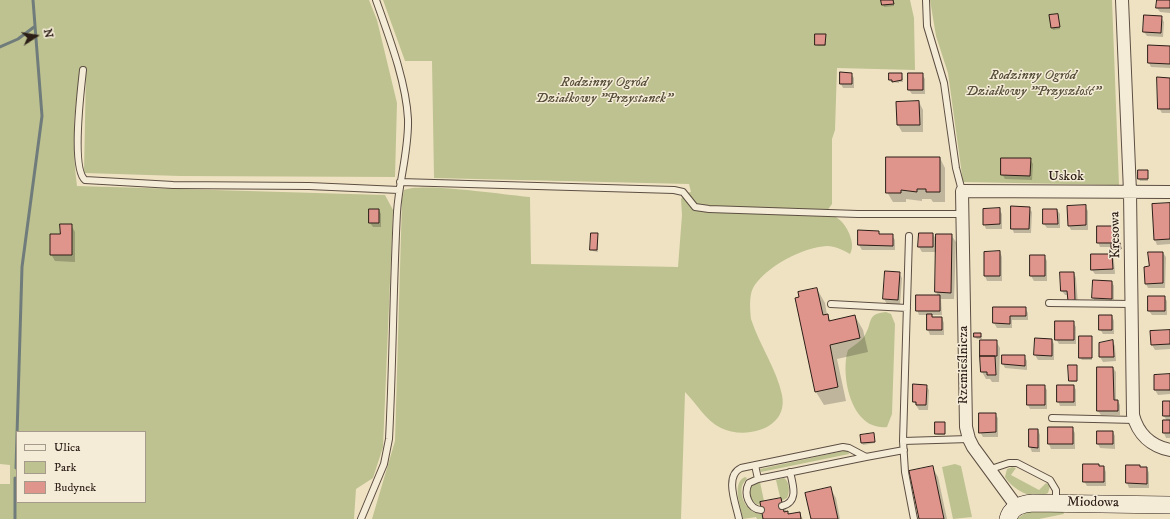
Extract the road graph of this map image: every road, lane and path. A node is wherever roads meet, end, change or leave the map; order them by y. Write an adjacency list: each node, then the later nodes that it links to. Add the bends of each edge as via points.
1 (376, 0): 5 (lane, via 405,96 408,140)
2 (926, 0): 7 (lane, via 927,26 944,82 956,168)
3 (1122, 0): 8 (street, Kresowa)
4 (83, 70): 6 (lane, via 78,146 80,174 85,180 173,185 309,186)
5 (400, 182): 6 (lane); 10 (lane, via 674,190 683,192 695,207 709,209 858,214)
6 (399, 190): 32 (lane, via 389,439 384,464)
7 (962, 191): 8 (street, Uskok); 10 (street, Rzemieślnicza)
8 (1130, 192): 9 (street, Uskok); 14 (street, Kresowa)
9 (1170, 192)
10 (963, 214): 18 (street, Rzemieślnicza, via 965,416)
11 (909, 236): 15 (lane)
12 (1049, 302): 14 (lane)
13 (831, 304): 15 (lane)
14 (1132, 304): 17 (street, Kresowa)
15 (907, 308): 19 (lane)
16 (1052, 418): 17 (lane)
17 (1135, 420): 21 (street, Kresowa, via 1139,430 1148,440)
18 (969, 439): 19 (lane); 24 (street, Rzemieślnicza)
19 (903, 441): 20 (lane)
20 (904, 450): 22 (lane); 34 (lane, via 905,472)
21 (1170, 450)
22 (866, 457): 23 (lane, via 843,447); 25 (lane)
23 (755, 465): 26 (lane); 33 (lane, via 741,468 732,475 731,482)
24 (991, 469): 27 (lane, via 1017,463 1050,480 1056,490); 31 (street, Rzemieślnicza)
25 (790, 472): 26 (lane); 29 (lane, via 794,489 793,498 790,503)
26 (758, 479): 30 (lane, via 749,483 746,492 755,509)
27 (1056, 502): 28 (street, Miodowa); 31 (street, Miodowa, via 1032,503)
28 (1170, 505)
29 (782, 506)
30 (761, 510)
31 (1012, 513)
32 (361, 519)
33 (739, 519)
34 (914, 519)

